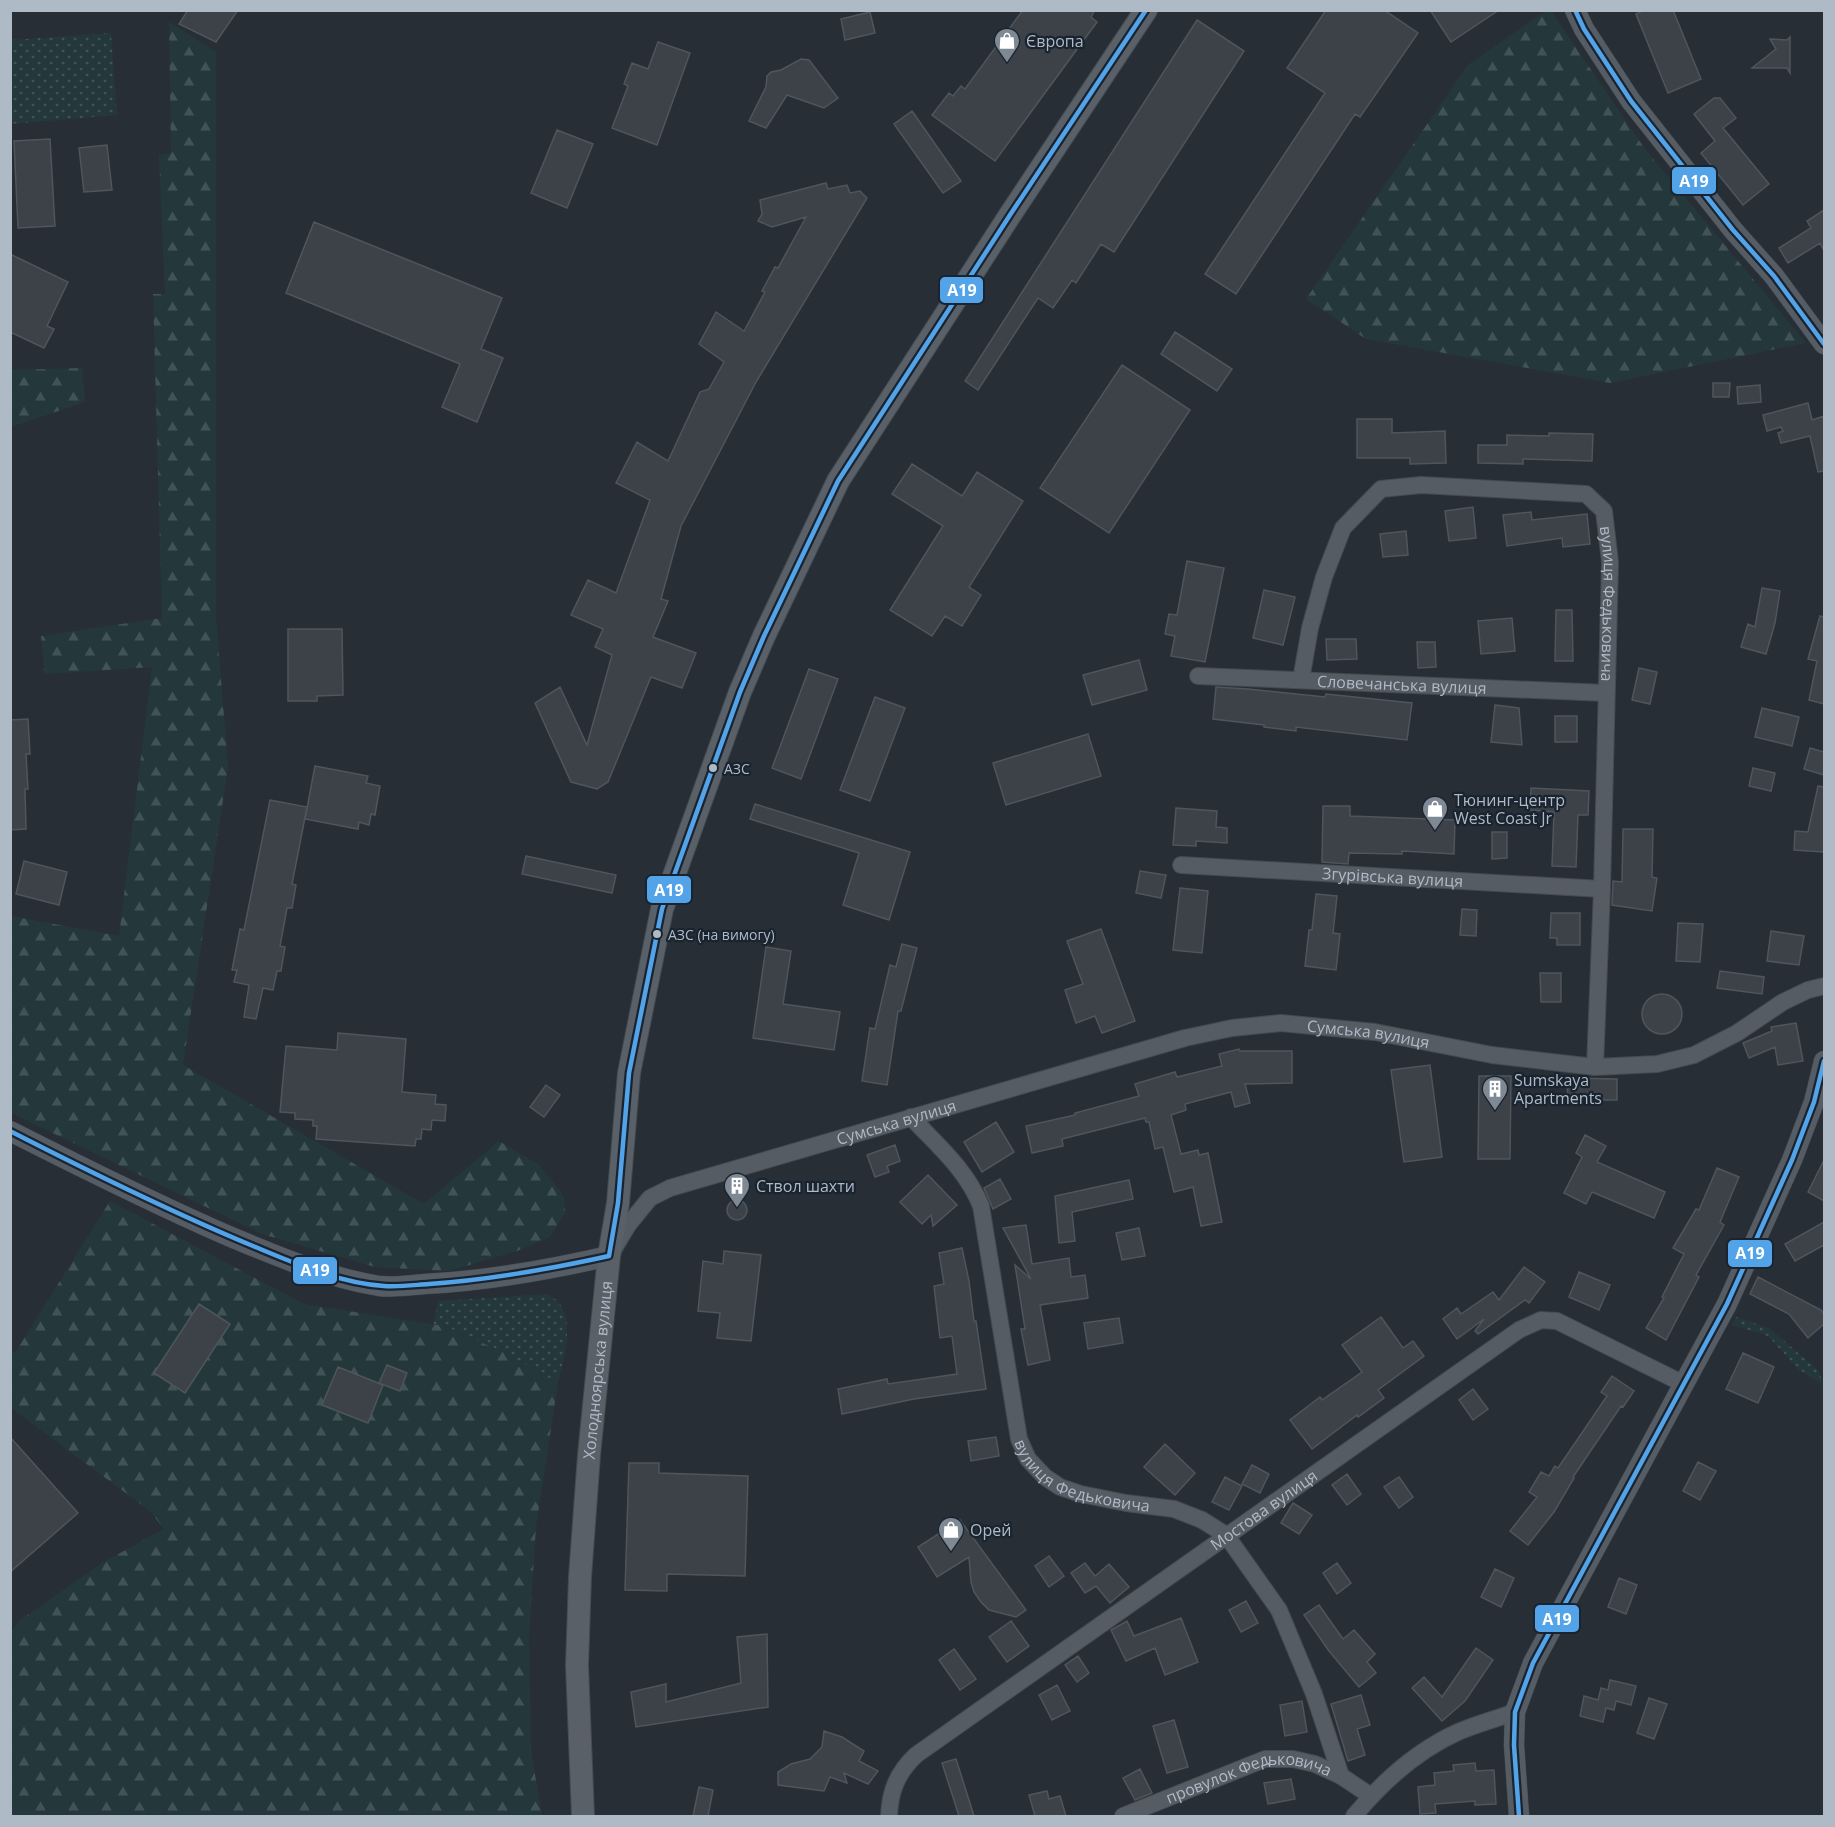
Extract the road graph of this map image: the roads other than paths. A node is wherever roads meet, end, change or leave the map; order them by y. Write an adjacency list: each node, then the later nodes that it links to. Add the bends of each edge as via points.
1 (1146, 10): 14 (main road, Холодноярська вулиця, via 838,481 744,683 662,909 629,1073 618,1203)
2 (1575, 10): 3 (street, via 1631,101 1774,276)
3 (1824, 344)
4 (1198, 676): 5 (street, Словечанська вулиця)
5 (1301, 680): 6 (street, Словечанська вулиця); 6 (street, вулиця Федьковича, via 1324,577 1343,528 1381,489 1421,485 1587,494 1604,511 1610,562)
6 (1606, 693): 8 (street, вулиця Федьковича)
7 (1181, 865): 8 (street, Згурівська вулиця)
8 (1602, 889): 11 (street, вулиця Федьковича)
9 (1824, 986): 11 (street, Сумська вулиця, via 1783,1002 1737,1033 1694,1055 1657,1064)
10 (1824, 1061): 15 (street, via 1814,1102 1792,1160 1727,1304)
11 (1595, 1067): 12 (street, Сумська вулиця, via 1492,1054 1375,1032 1281,1023 1185,1038)
12 (910, 1117): 14 (street, Сумська вулиця, via 660,1193 650,1198 628,1225); 16 (street, вулиця Федьковича, via 960,1168 981,1206 1019,1439 1028,1459 1060,1487 1126,1503 1174,1509)
13 (10, 1131): 14 (street, via 157,1205 270,1254 325,1273 381,1286 476,1280)
14 (609, 1256): 20 (main road, Холодноярська вулиця, via 580,1577 577,1665)
15 (1684, 1383): 16 (street, Мостова вулиця, via 1557,1321 1541,1320 1519,1330); 17 (street, via 1533,1663)
16 (1226, 1535): 18 (street, вулиця Федьковича, via 1283,1618); 21 (street, Мостова вулиця, via 916,1755 896,1779)
17 (1515, 1712): 19 (street, via 1459,1731 1425,1749); 24 (street)
18 (1341, 1776): 19 (street, провулок Федьковича); 22 (street, провулок Федьковича, via 1293,1759 1265,1759)
19 (1371, 1796): 23 (street)
20 (583, 1816)
21 (889, 1816)
22 (1123, 1816)
23 (1354, 1816)
24 (1519, 1816)

